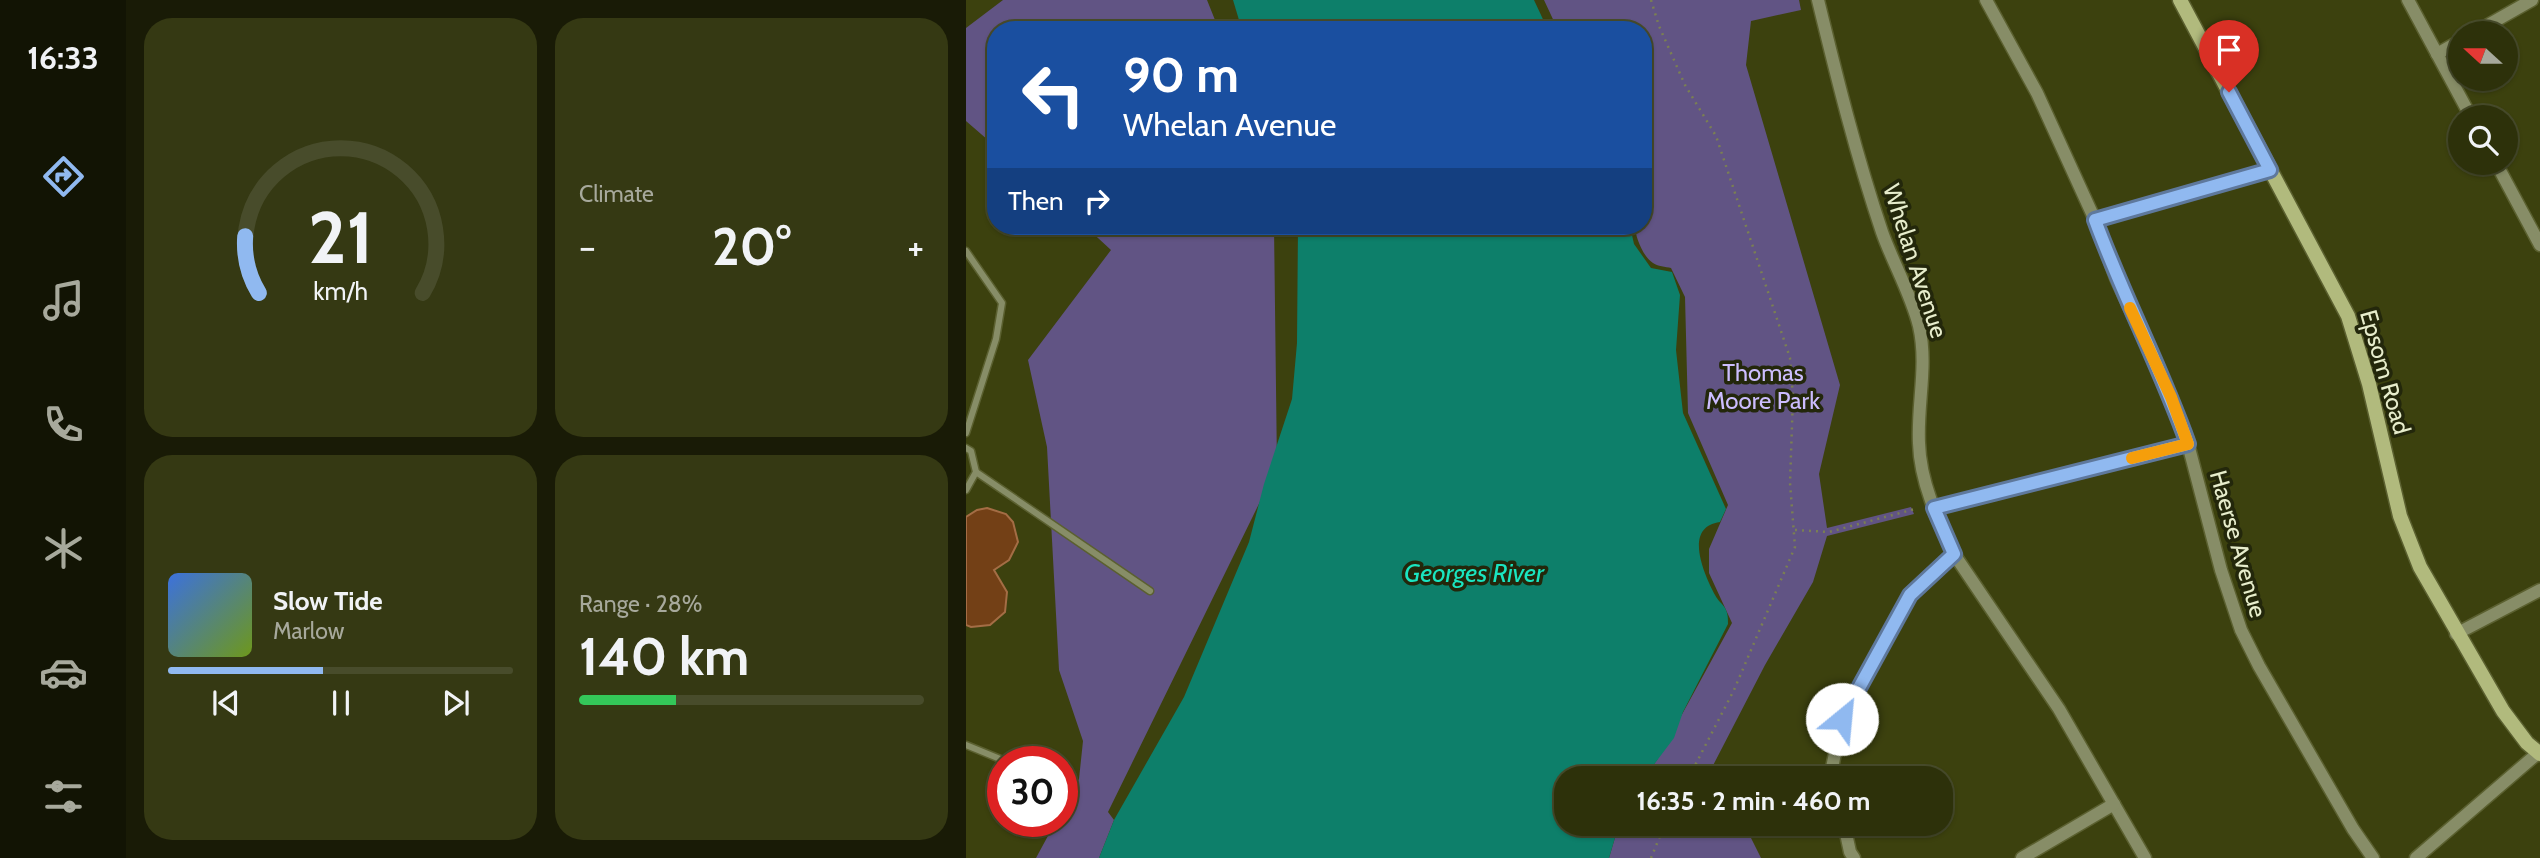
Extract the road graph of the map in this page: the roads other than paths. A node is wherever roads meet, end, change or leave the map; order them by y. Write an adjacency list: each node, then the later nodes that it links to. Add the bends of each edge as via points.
1 (1818, 0): 20 (street, Whelan Avenue, via 1862,168 1919,326 1924,357 1919,444 1923,478)
2 (1986, 0): 12 (street, Haerse Avenue, via 2037,93)
3 (2180, 0): 10 (street, Epsom Road)
4 (2408, 0): 8 (street)
5 (2532, 0): 6 (street)
6 (2495, 21)
7 (2448, 48): 8 (street)
8 (2437, 54): 9 (street)
9 (2465, 105)
10 (2270, 170): 12 (street); 24 (street, Epsom Road, via 2348,316 2405,531)
11 (2502, 175): 13 (street)
12 (2095, 220): 16 (street, Haerse Avenue)
13 (2540, 245)
14 (966, 251): 15 (lane, via 1002,303 996,338)
15 (966, 433)
16 (2188, 444): 20 (street); 34 (street, Haerse Avenue, via 2241,630)
17 (966, 448): 18 (lane)
18 (976, 472): 19 (lane); 23 (lane)
19 (966, 490)
20 (1934, 508): 21 (street, Whelan Avenue)
21 (1954, 554): 28 (street, via 1910,595 1842,719); 29 (street, Whelan Avenue, via 2059,709)
22 (2540, 590): 24 (street)
23 (1150, 591)
24 (2456, 634): 27 (street, Epsom Road, via 2503,711)
25 (966, 745): 26 (lane)
26 (987, 754)
27 (2539, 754): 35 (street)
28 (1832, 766)
29 (2114, 804): 32 (street); 33 (street, Whelan Avenue)
30 (1847, 836): 31 (street)
31 (1854, 858)
32 (2022, 858)
33 (2145, 858)
34 (2373, 858)
35 (2416, 858)

